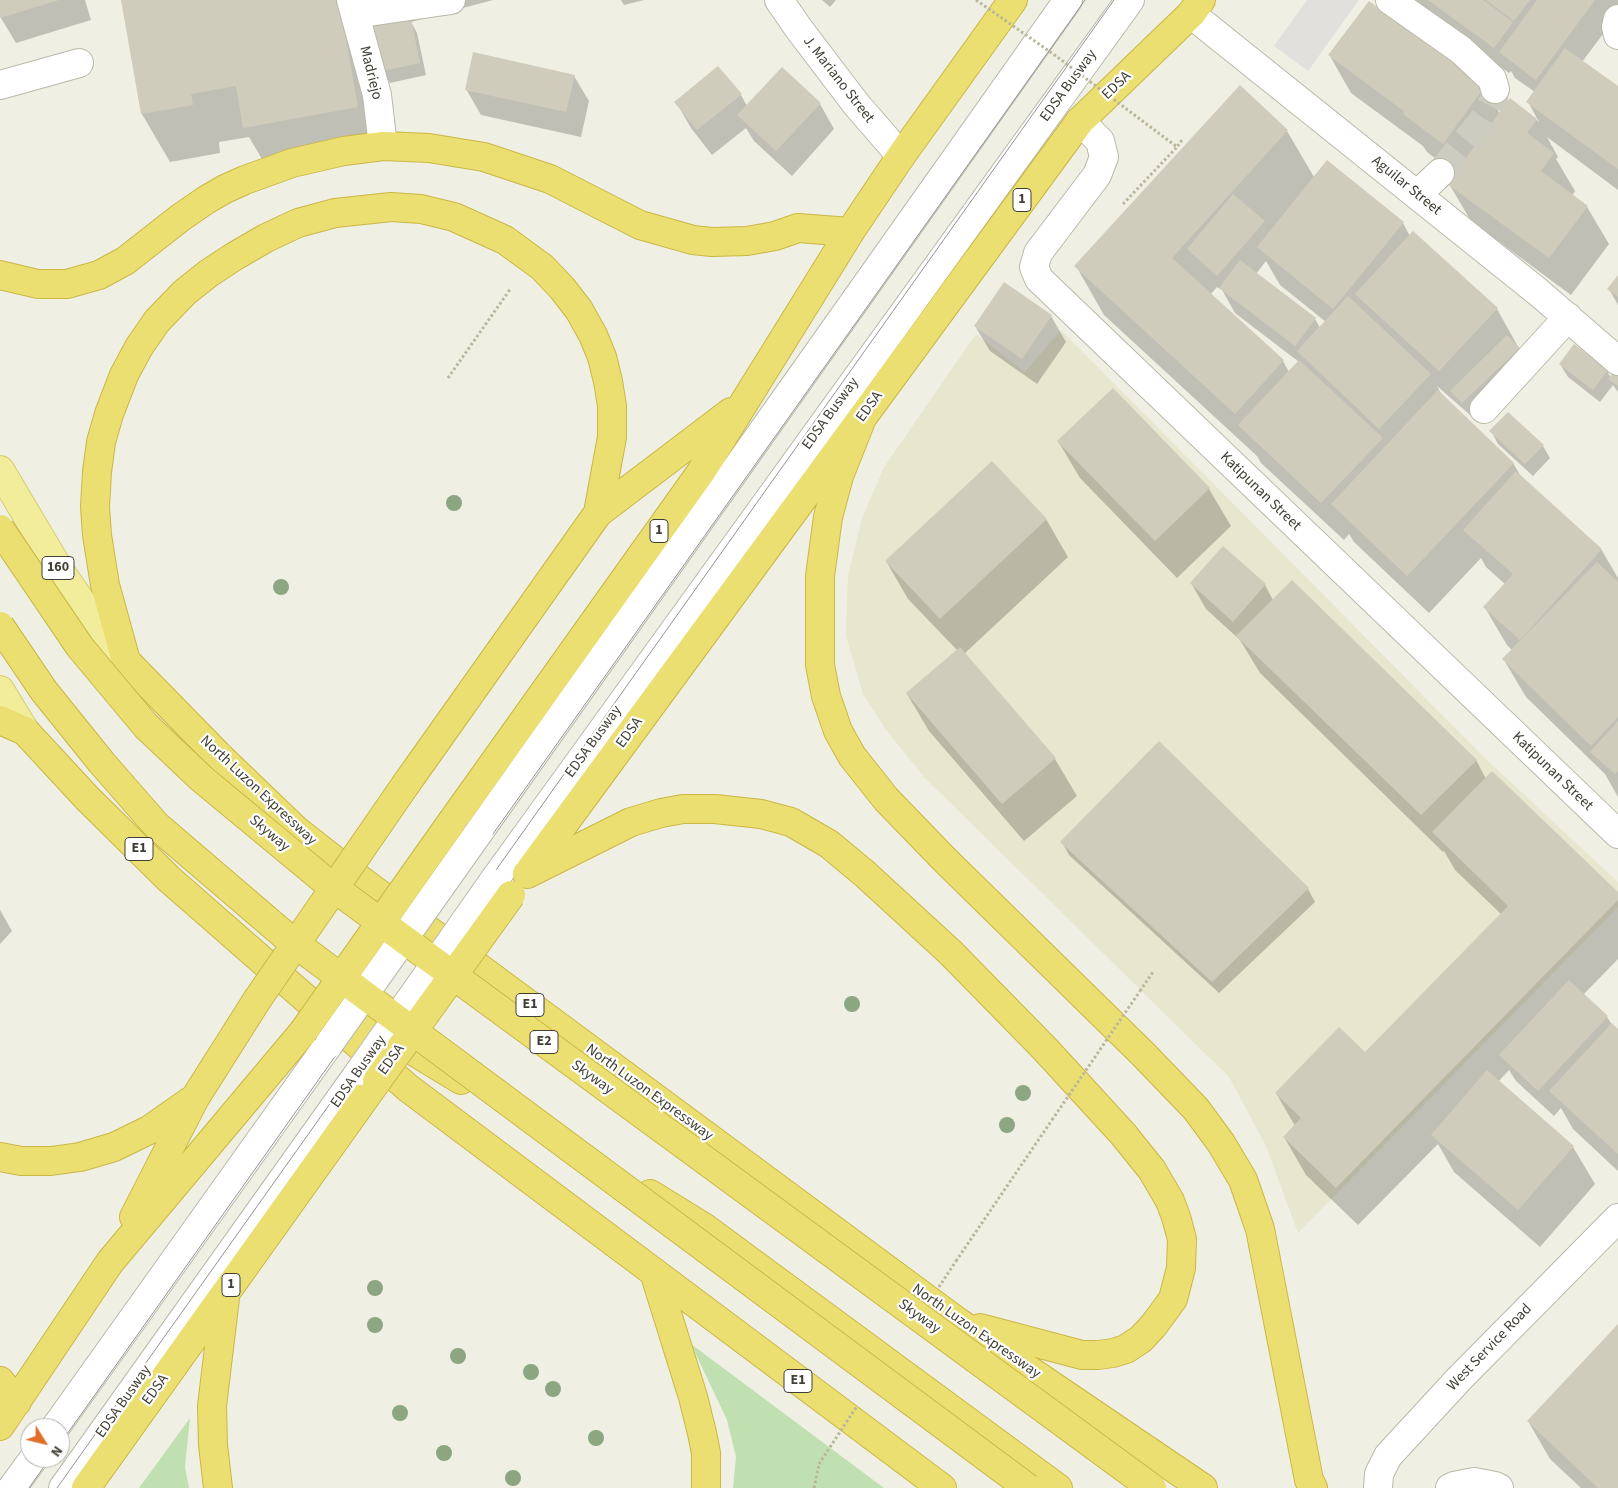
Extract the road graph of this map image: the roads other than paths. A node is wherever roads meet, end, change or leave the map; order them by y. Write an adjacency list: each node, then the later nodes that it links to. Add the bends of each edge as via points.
1 (451, 0): 7 (street)
2 (779, 0): 16 (street, J. Mariano Street, via 856,104)
3 (1012, 0): 16 (highway)
4 (1068, 0): 48 (street, bridge)
5 (1130, 0): 36 (street, EDSA Busway)
6 (1390, 0): 13 (street, via 1461,50 1492,79)
7 (353, 7): 15 (street, Madriejo, via 377,95)
8 (1196, 7): 14 (highway, EDSA / 1); 18 (street, Aguilar Street)
9 (1618, 19): 10 (street)
10 (1618, 35)
11 (79, 63): 12 (street)
12 (0, 85)
13 (1495, 89)
14 (1080, 121): 25 (highway, EDSA / 1); 35 (street, Katipunan Street, via 1100,141 1104,157 1097,175 1038,253 1034,267 1039,280)
15 (384, 146): 19 (highway, via 429,148 484,157 550,179 640,224 693,240 747,241 798,228); 20 (highway, via 292,163 224,189 180,218 125,262 99,275 67,284 38,284)
16 (901, 156): 19 (highway)
17 (1440, 173): 18 (street)
18 (1417, 195): 21 (street, Aguilar Street)
19 (850, 232): 23 (highway)
20 (0, 275)
21 (1568, 318): 22 (street, Aguilar Street); 24 (street)
22 (1618, 361)
23 (743, 403): 27 (highway); 42 (highway, 1, bridge, via 701,472 303,1032)
24 (1484, 409)
25 (862, 418): 36 (highway, EDSA / 1); 61 (highway, via 839,476 828,517 820,576 820,665 838,731 852,756 886,799 1143,1054 1196,1109 1221,1143 1243,1180 1260,1228)
26 (0, 470): 30 (main road, 160, via 60,571)
27 (598, 513): 30 (highway, via 612,437 608,381 593,335 579,310 542,267 506,240 454,217 421,209 391,207 334,212 298,223 235,256 185,292 157,321 124,375 101,442 95,507 105,585); 39 (highway, bridge, via 257,1000)
28 (0, 529): 59 (highway, Skyway / E2, bridge, via 80,647 146,726 217,792 330,885)
29 (0, 626): 57 (highway, bridge, via 44,691 157,826 289,939)
30 (126, 661): 45 (highway, North Luzon Expressway / E1, via 296,830 346,870)
31 (0, 690): 34 (main road)
32 (0, 707): 34 (main road)
33 (0, 720): 34 (highway)
34 (25, 731): 37 (highway, E1, via 169,879)
35 (1618, 834)
36 (510, 884): 38 (highway, EDSA / 1, bridge); 45 (highway, via 631,822 661,813 715,809 761,814 791,822 829,844 951,953 1123,1134 1161,1184 1182,1239 1181,1268 1173,1299 1141,1339 1126,1349 1098,1355 1073,1353)
37 (262, 959): 43 (highway, E1, via 408,1088); 58 (highway, via 705,1228)
38 (368, 1076): 44 (highway, EDSA / 1); 52 (street, EDSA Busway)
39 (195, 1098): 40 (highway, via 149,1130 114,1147 51,1161); 42 (highway)
40 (0, 1157)
41 (1618, 1218): 62 (street, West Service Road, via 1388,1456 1379,1474)
42 (110, 1262): 47 (highway, 1)
43 (654, 1272): 55 (highway, via 702,1433 706,1453); 56 (highway, E1)
44 (225, 1293): 53 (highway, EDSA / 1); 54 (highway, via 212,1406)
45 (958, 1322): 60 (highway, North Luzon Expressway / E1)
46 (0, 1381): 47 (highway)
47 (8, 1398): 49 (highway, 1)
48 (62, 1418)
49 (0, 1426)
50 (27, 1468): 51 (street)
51 (12, 1488)
52 (63, 1488)
53 (86, 1488)
54 (218, 1488)
55 (706, 1488)
56 (942, 1488)
57 (1028, 1488)
58 (1058, 1488)
59 (1152, 1488)
60 (1203, 1488)
61 (1313, 1488)
62 (1378, 1488)
63 (1450, 1488): 64 (street, via 1474,1482)
64 (1499, 1488)

